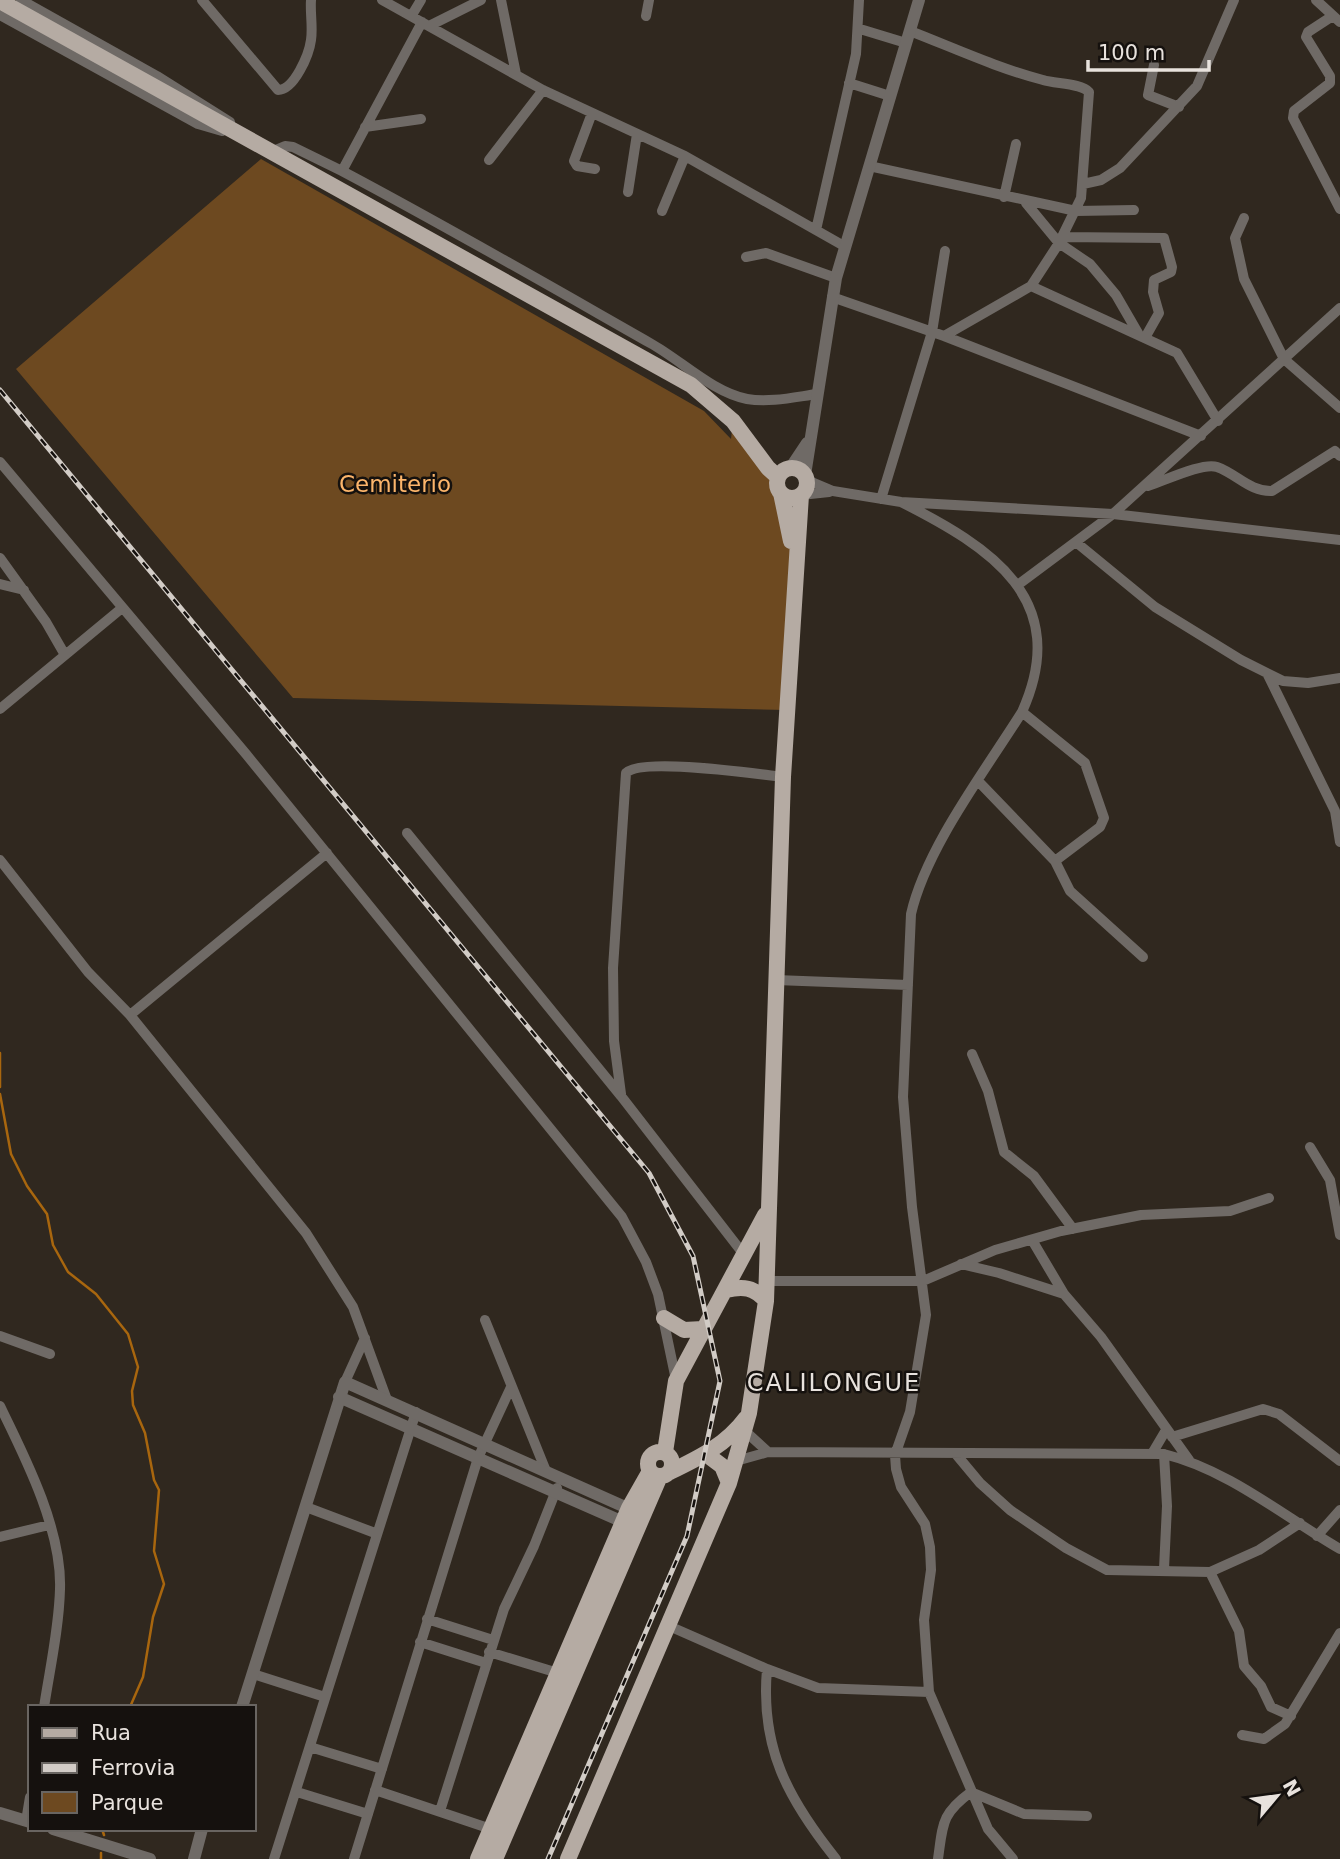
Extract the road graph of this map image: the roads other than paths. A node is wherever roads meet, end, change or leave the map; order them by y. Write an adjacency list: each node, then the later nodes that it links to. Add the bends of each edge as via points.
1 (202, 0): 2 (street, via 278,90 288,86 306,56 311,41)
2 (311, 0)
3 (382, 0): 15 (street)
4 (421, 0): 15 (street)
5 (501, 0): 22 (street)
6 (649, 0): 16 (street)
7 (859, 0): 19 (street)
8 (919, 0): 20 (street)
9 (1234, 0): 26 (street, via 1197,86)
10 (1316, 0): 17 (street)
11 (0, 1): 31 (main road)
12 (29, 2): 31 (street, via 213,109)
13 (474, 2): 18 (street)
14 (0, 15): 31 (street, via 198,124)
15 (412, 15): 18 (street)
16 (646, 16)
17 (1336, 19): 44 (street, via 1308,32 1306,37 1330,83 1294,111 1293,118)
18 (426, 24): 22 (street); 29 (street)
19 (860, 29): 20 (street); 23 (street)
20 (908, 37): 25 (street); 39 (street, via 1023,75 1087,89)
21 (1154, 65): 26 (street, via 1148,95)
22 (516, 74): 24 (street)
23 (849, 83): 25 (street); 48 (street)
24 (543, 90): 27 (street); 35 (street)
25 (890, 96): 36 (street)
26 (1179, 107): 39 (street, via 1120,168)
27 (592, 113): 30 (street); 37 (street, via 575,161 577,166)
28 (421, 120): 29 (street)
29 (365, 127): 38 (street)
30 (637, 134): 34 (street); 40 (street)
31 (255, 141): 33 (main road)
32 (1016, 144): 41 (street)
33 (273, 151): 38 (street, via 293,147); 67 (main road, via 681,379 713,402 768,468)
34 (685, 156): 45 (street); 48 (street)
35 (489, 160)
36 (869, 166): 41 (street); 50 (street)
37 (595, 169)
38 (342, 171): 61 (street, via 746,399)
39 (1083, 184): 46 (street)
40 (628, 191)
41 (1004, 197): 42 (street)
42 (1026, 203): 46 (street); 49 (street)
43 (1133, 209): 46 (street)
44 (1340, 209)
45 (662, 211)
46 (1076, 211): 49 (street)
47 (1244, 218): 60 (street, via 1235,238 1238,265)
48 (816, 230): 50 (street)
49 (1060, 240): 54 (street); 58 (street, via 1090,264); 58 (street, via 1164,239 1171,272 1154,280 1160,313)
50 (844, 246): 53 (street)
51 (945, 251): 57 (street)
52 (747, 257): 53 (street, via 766,253)
53 (836, 278): 55 (street)
54 (1031, 286): 58 (street); 59 (street)
55 (832, 297): 57 (street); 61 (street)
56 (1340, 308): 60 (street)
57 (933, 332): 59 (street); 70 (street)
58 (1142, 334): 63 (street, via 1185,361)
59 (944, 336): 64 (street)
60 (1284, 359): 62 (street); 63 (street)
61 (817, 394): 67 (street, via 810,436)
62 (1340, 408)
63 (1218, 421): 64 (street)
64 (1201, 436): 68 (street)
65 (1338, 451): 68 (street, via 1272,491 1261,492 1217,467 1206,466)
66 (1, 466): 79 (street)
67 (793, 479): 69 (street); 69 (street); 85 (main road, via 796,571)
68 (1144, 487): 72 (street)
69 (834, 491): 70 (street)
70 (881, 499): 71 (street)
71 (901, 502): 72 (street); 77 (street, via 972,541)
72 (1113, 514): 73 (street); 74 (street)
73 (1340, 540)
74 (1077, 543): 77 (street); 81 (street, via 1181,626)
75 (0, 558): 78 (street)
76 (0, 584): 78 (street)
77 (1019, 584): 84 (street, via 1036,641 1036,670)
78 (24, 590): 80 (street)
79 (122, 608): 80 (street); 89 (street)
80 (65, 655): 83 (street)
81 (1266, 673): 82 (street, via 1283,681 1308,683); 88 (street, via 1335,811)
82 (1340, 678)
83 (0, 709)
84 (1022, 712): 86 (street); 91 (street, via 1085,763 1104,818 1100,827)
85 (783, 777): 93 (main road); 97 (street, via 636,766 626,773 613,968 614,1041)
86 (979, 782): 91 (street); 94 (street, via 934,853 917,890 911,914)
87 (407, 833): 97 (street)
88 (1340, 842)
89 (327, 853): 95 (street); 111 (street, via 622,1217 646,1262)
90 (0, 860): 95 (street, via 88,972)
91 (1055, 861): 92 (street, via 1070,891)
92 (1143, 957)
93 (776, 980): 94 (street); 100 (main road)
94 (908, 985): 107 (street, via 903,1097)
95 (130, 1015): 115 (street, via 306,1233 353,1307)
96 (972, 1055): 101 (street, via 988,1091 1004,1152 1034,1176)
97 (621, 1096): 104 (street)
98 (1310, 1147): 102 (street, via 1330,1180)
99 (1269, 1198): 101 (street, via 1230,1211 1141,1215)
100 (768, 1210): 104 (main road); 106 (main road)
101 (1073, 1229): 103 (street)
102 (1340, 1235)
103 (1032, 1240): 105 (street); 109 (street)
104 (746, 1257): 108 (main road)
105 (959, 1264): 107 (street); 109 (street)
106 (766, 1281): 107 (street); 110 (main road)
107 (923, 1281): 134 (street, via 926,1315 920,1366)
108 (726, 1290): 110 (main road, via 755,1290); 113 (main road)
109 (1064, 1294): 127 (street, via 1101,1337)
110 (766, 1301): 124 (main road)
111 (664, 1318): 113 (main road, via 684,1330); 117 (street)
112 (485, 1320): 119 (street)
113 (703, 1329): 117 (main road)
114 (0, 1336): 116 (street)
115 (365, 1338): 118 (street); 121 (street)
116 (50, 1354)
117 (677, 1381): 140 (main road, via 665,1452 650,1456 647,1464)
118 (345, 1382): 120 (street); 121 (street)
119 (511, 1387): 128 (street); 139 (street)
120 (339, 1397): 125 (street); 144 (street)
121 (387, 1400): 123 (street)
122 (0, 1406): 148 (street)
123 (415, 1412): 125 (street); 128 (street)
124 (749, 1413): 126 (main road); 132 (main road, via 730,1436)
125 (409, 1429): 135 (street); 149 (street)
126 (745, 1431): 129 (street); 137 (main road)
127 (1169, 1434): 130 (street); 136 (street); 138 (street, via 1263,1409 1279,1414)
128 (483, 1443): 135 (street); 139 (street)
129 (768, 1452): 134 (street); 137 (street)
130 (1153, 1452): 131 (street); 133 (street)
131 (955, 1453): 134 (street); 153 (street, via 1010,1510 1092,1564 1124,1572)
132 (706, 1454): 140 (main road); 142 (main road, via 722,1466)
133 (1164, 1454): 136 (street); 153 (street)
134 (895, 1455): 166 (street, via 901,1487 923,1520 930,1547 924,1620)
135 (478, 1458): 143 (street); 156 (street)
136 (1189, 1460): 147 (street)
137 (736, 1461): 142 (main road)
138 (1340, 1461)
139 (546, 1471): 141 (street)
140 (660, 1473): 146 (main road)
141 (561, 1478): 143 (street); 146 (street)
142 (729, 1483): 157 (main road)
143 (555, 1492): 146 (street); 159 (street)
144 (306, 1507): 149 (street); 165 (street)
145 (1340, 1510): 150 (street)
146 (634, 1519): 155 (main road)
147 (1300, 1522): 150 (street); 154 (street, via 1259,1550)
148 (49, 1525): 151 (street); 168 (street, via 61,1588)
149 (375, 1533): 167 (street)
150 (1317, 1536): 152 (street)
151 (0, 1537)
152 (1340, 1549)
153 (1164, 1569): 154 (street)
154 (1210, 1572): 170 (street, via 1239,1631 1244,1666 1271,1707)
155 (598, 1599): 164 (main road); 173 (main road)
156 (427, 1619): 159 (street); 160 (street)
157 (669, 1626): 163 (street); 192 (main road)
158 (1340, 1633): 170 (street)
159 (493, 1640): 161 (street)
160 (420, 1642): 162 (street); 174 (street)
161 (489, 1652): 162 (street); 164 (street)
162 (486, 1662): 178 (street)
163 (767, 1669): 166 (street, via 818,1688); 193 (street, via 764,1702 772,1748 808,1824)
164 (558, 1673): 173 (main road)
165 (253, 1674): 167 (street); 169 (street)
166 (929, 1692): 177 (street)
167 (325, 1697): 172 (street)
168 (44, 1705)
169 (243, 1705)
170 (1291, 1716): 171 (street, via 1264,1739)
171 (1242, 1735)
172 (310, 1747): 174 (street); 176 (street)
173 (535, 1750): 183 (main road); 191 (main road)
174 (382, 1769): 175 (street)
175 (375, 1790): 178 (street); 180 (street)
176 (297, 1792): 180 (street); 188 (street)
177 (971, 1792): 181 (street, via 1024,1814); 194 (street, via 945,1817); 195 (street, via 988,1829)
178 (440, 1811): 183 (street)
179 (0, 1813): 182 (street)
180 (368, 1814): 189 (street)
181 (1087, 1816)
182 (28, 1822)
183 (491, 1829): 190 (main road)
184 (59, 1831): 186 (street)
185 (201, 1831): 187 (street)
186 (150, 1859)
187 (194, 1859)
188 (274, 1859)
189 (354, 1859)
190 (478, 1859)
191 (495, 1859)
192 (568, 1859)
193 (836, 1859)
194 (938, 1859)
195 (1013, 1859)

